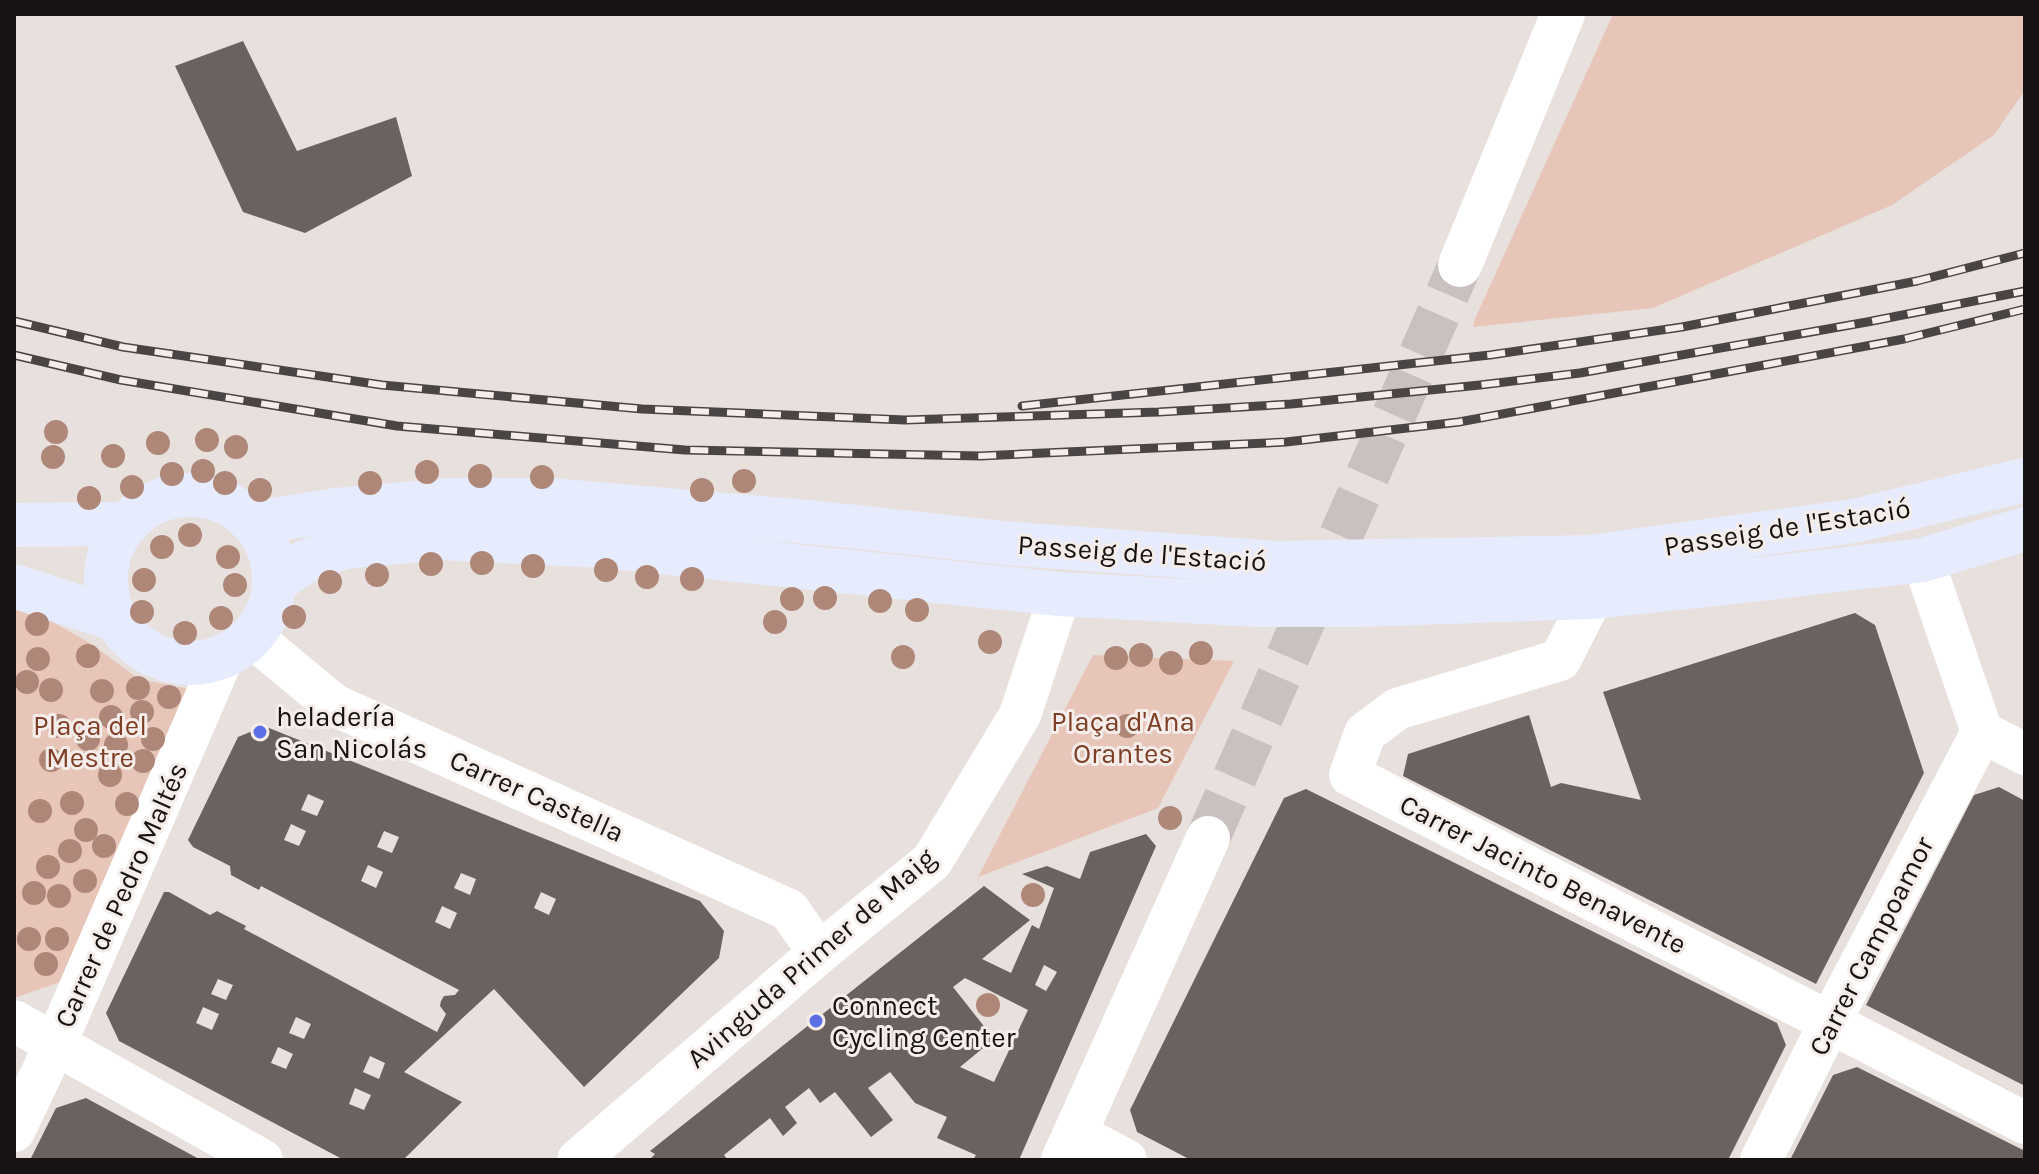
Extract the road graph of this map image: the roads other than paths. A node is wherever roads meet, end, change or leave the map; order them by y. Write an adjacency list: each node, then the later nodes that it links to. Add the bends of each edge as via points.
1 (1563, 14): 2 (street)
2 (1460, 265)
3 (2025, 480): 4 (main road, Passeig de l'Estació, via 1854,521 1589,557 1278,563 550,500 451,500)
4 (254, 523): 5 (main road, via 214,498 191,495 167,498); 9 (main road, via 266,541)
5 (127, 524): 6 (main road); 13 (main road, via 115,540 105,579)
6 (14, 525)
7 (2025, 529): 8 (main road, Passeig de l'Estació)
8 (1923, 560): 12 (main road, Passeig de l'Estació); 15 (street)
9 (275, 582): 11 (main road, Passeig de l'Estació, via 305,562 344,547 439,538 605,546); 14 (main road, via 268,611)
10 (14, 586): 13 (main road)
11 (1060, 594): 12 (main road, Passeig de l'Estació, via 1258,605); 18 (street, Avinguda Primer de Maig, via 1020,715 932,861)
12 (1592, 597): 20 (street, Carrer Jacinto Benavente, via 1560,660 1397,709 1365,733 1350,775)
13 (115, 619): 14 (main road, via 143,650 182,664 203,663)
14 (238, 647): 18 (street, Carrer Castella, via 334,705 789,910); 21 (street, Carrer de Pedro Maltés)
15 (1982, 732): 16 (street); 20 (street, Carrer Campoamor)
16 (2025, 754)
17 (1208, 838): 24 (street)
18 (819, 953): 26 (street, Avinguda Primer de Maig)
19 (14, 1021): 21 (street)
20 (1830, 1022): 22 (street, Carrer Jacinto Benavente); 28 (street, Carrer Campoamor)
21 (56, 1043): 23 (street, Carrer de Pedro Maltés); 25 (street)
22 (2025, 1123)
23 (14, 1131)
24 (1069, 1147): 27 (street)
25 (262, 1160)
26 (578, 1160)
27 (1126, 1160)
28 (1761, 1160)

